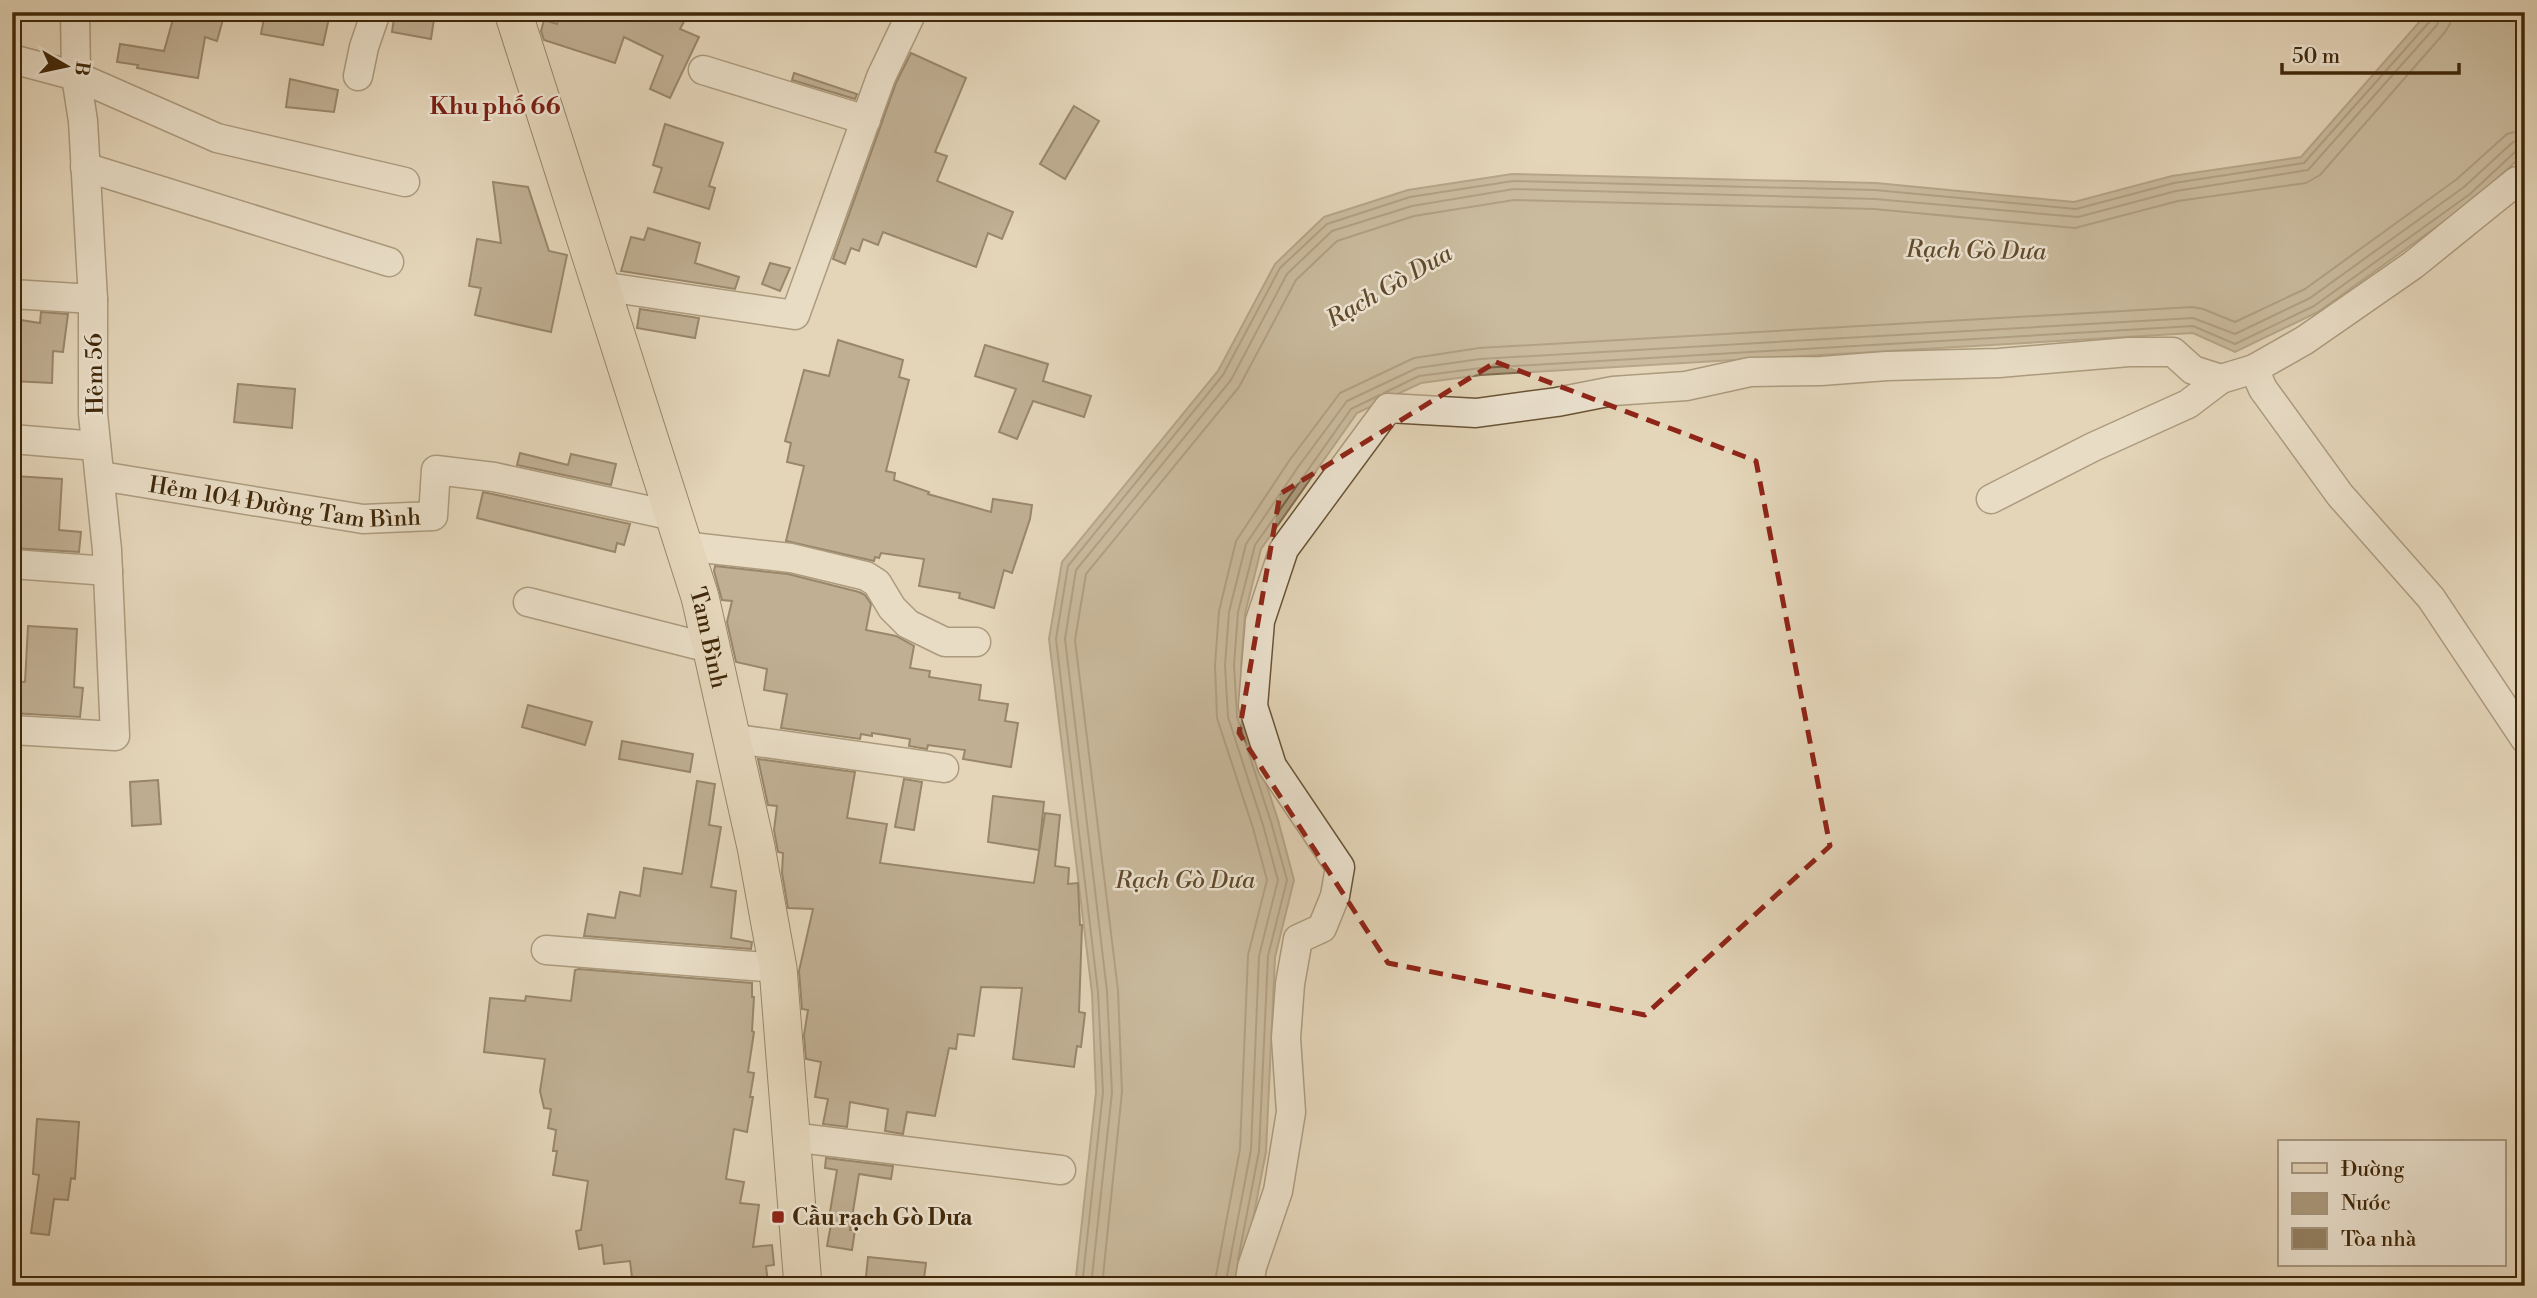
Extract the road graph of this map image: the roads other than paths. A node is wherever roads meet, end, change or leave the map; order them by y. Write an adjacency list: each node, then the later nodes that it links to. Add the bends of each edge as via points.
1 (75, 12): 7 (street, Hẻm 56)
2 (376, 12): 8 (street)
3 (513, 12): 14 (main road, Tam Bình)
4 (912, 12): 9 (street)
5 (12, 59): 7 (street)
6 (703, 70): 9 (street)
7 (76, 76): 10 (street, Hẻm 56); 11 (street, via 217,138)
8 (358, 76)
9 (866, 120): 14 (street, via 795,315)
10 (85, 167): 13 (street); 16 (street, Hẻm 56)
11 (405, 182)
12 (2525, 183): 17 (street, via 2516,181 2413,265 2305,340)
13 (389, 262)
14 (600, 286): 23 (main road, Tam Bình)
15 (12, 294): 16 (street)
16 (93, 299): 20 (street, Hẻm 56)
17 (2254, 369): 18 (street); 31 (street, via 2263,389 2340,495 2431,598)
18 (2221, 379): 22 (street, via 2188,404); 38 (street, via 2193,370 2174,352 2129,352 1999,363 1749,372 1686,386 1613,391 1476,413 1388,408 1284,549 1260,621 1253,706 1272,766 1340,867 1322,928 1298,939 1286,1038 1291,1112 1278,1191)
19 (12, 439): 20 (street)
20 (96, 446): 21 (street, Hẻm 56)
21 (101, 476): 23 (street, Hẻm 104 Đường Tam Bình, via 363,519 433,516 436,470 494,478); 25 (street, Hẻm 56)
22 (1991, 499)
23 (679, 531): 27 (street, via 866,576 877,583 908,624 944,642); 28 (main road, Tam Bình)
24 (12, 564): 25 (street)
25 (108, 571): 29 (street, Hẻm 56, via 114,736)
26 (528, 602): 28 (street)
27 (976, 642)
28 (713, 649): 30 (main road, Tam Bình)
29 (12, 730)
30 (730, 738): 32 (street); 34 (main road, Tam Bình)
31 (2525, 739)
32 (944, 768)
33 (546, 950): 34 (street)
34 (778, 968): 35 (main road, Tam Bình)
35 (791, 1136): 36 (street); 37 (main road, Tam Bình)
36 (1061, 1170)
37 (803, 1286)
38 (1249, 1286)

